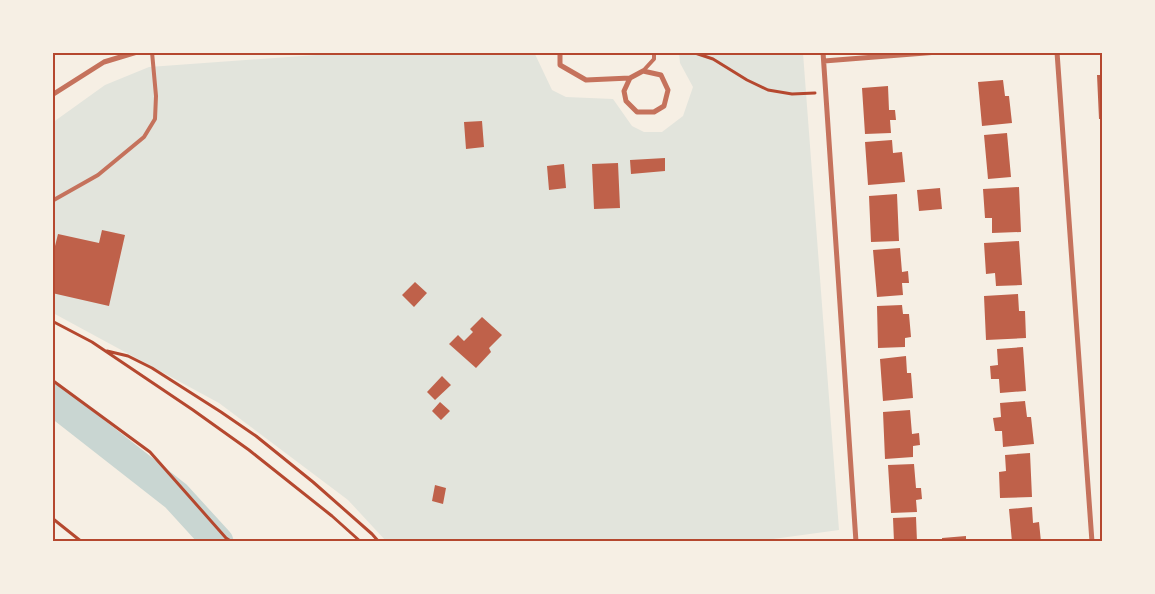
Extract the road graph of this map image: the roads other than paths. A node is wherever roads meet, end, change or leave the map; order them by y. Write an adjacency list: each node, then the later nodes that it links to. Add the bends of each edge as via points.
1 (137, 52): 11 (street, via 104,62)
2 (152, 52): 12 (lane, via 155,120 144,137 98,175)
3 (560, 52): 10 (street, via 560,65 586,80)
4 (654, 52): 9 (lane, via 654,59)
5 (823, 52): 8 (street)
6 (938, 52): 8 (street)
7 (1057, 52): 14 (street)
8 (824, 61): 13 (street)
9 (643, 71): 10 (street); 10 (street, via 660,75 668,90 664,106 654,112 637,112 626,101 624,90)
10 (630, 78)
11 (52, 95)
12 (52, 201)
13 (856, 542)
14 (1092, 542)

